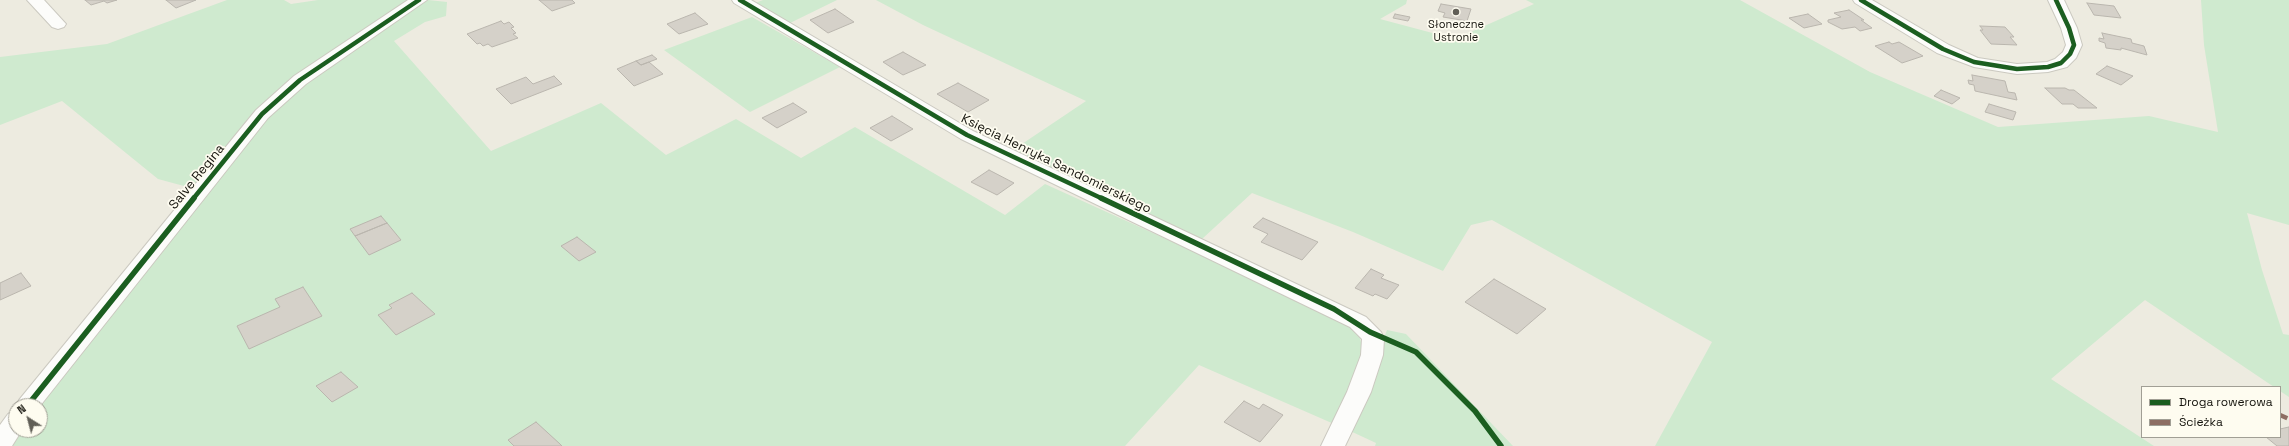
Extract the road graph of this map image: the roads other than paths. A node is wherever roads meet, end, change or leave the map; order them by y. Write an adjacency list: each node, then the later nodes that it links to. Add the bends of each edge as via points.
1 (35, 0): 6 (street)
2 (419, 0): 7 (street, Salve Regina, via 300,80 262,114)
3 (740, 0): 10 (street, Księcia Henryka Sandomierskiego, via 967,135 1358,322 1370,332 1373,339 1372,356 1359,392)
4 (1861, 0): 5 (street, via 1943,49 1974,62 2017,69 2048,67 2061,63 2070,54 2074,45)
5 (2056, 0)
6 (58, 24)
7 (32, 398)
8 (8, 432): 9 (street)
9 (0, 444)
10 (1333, 446)

